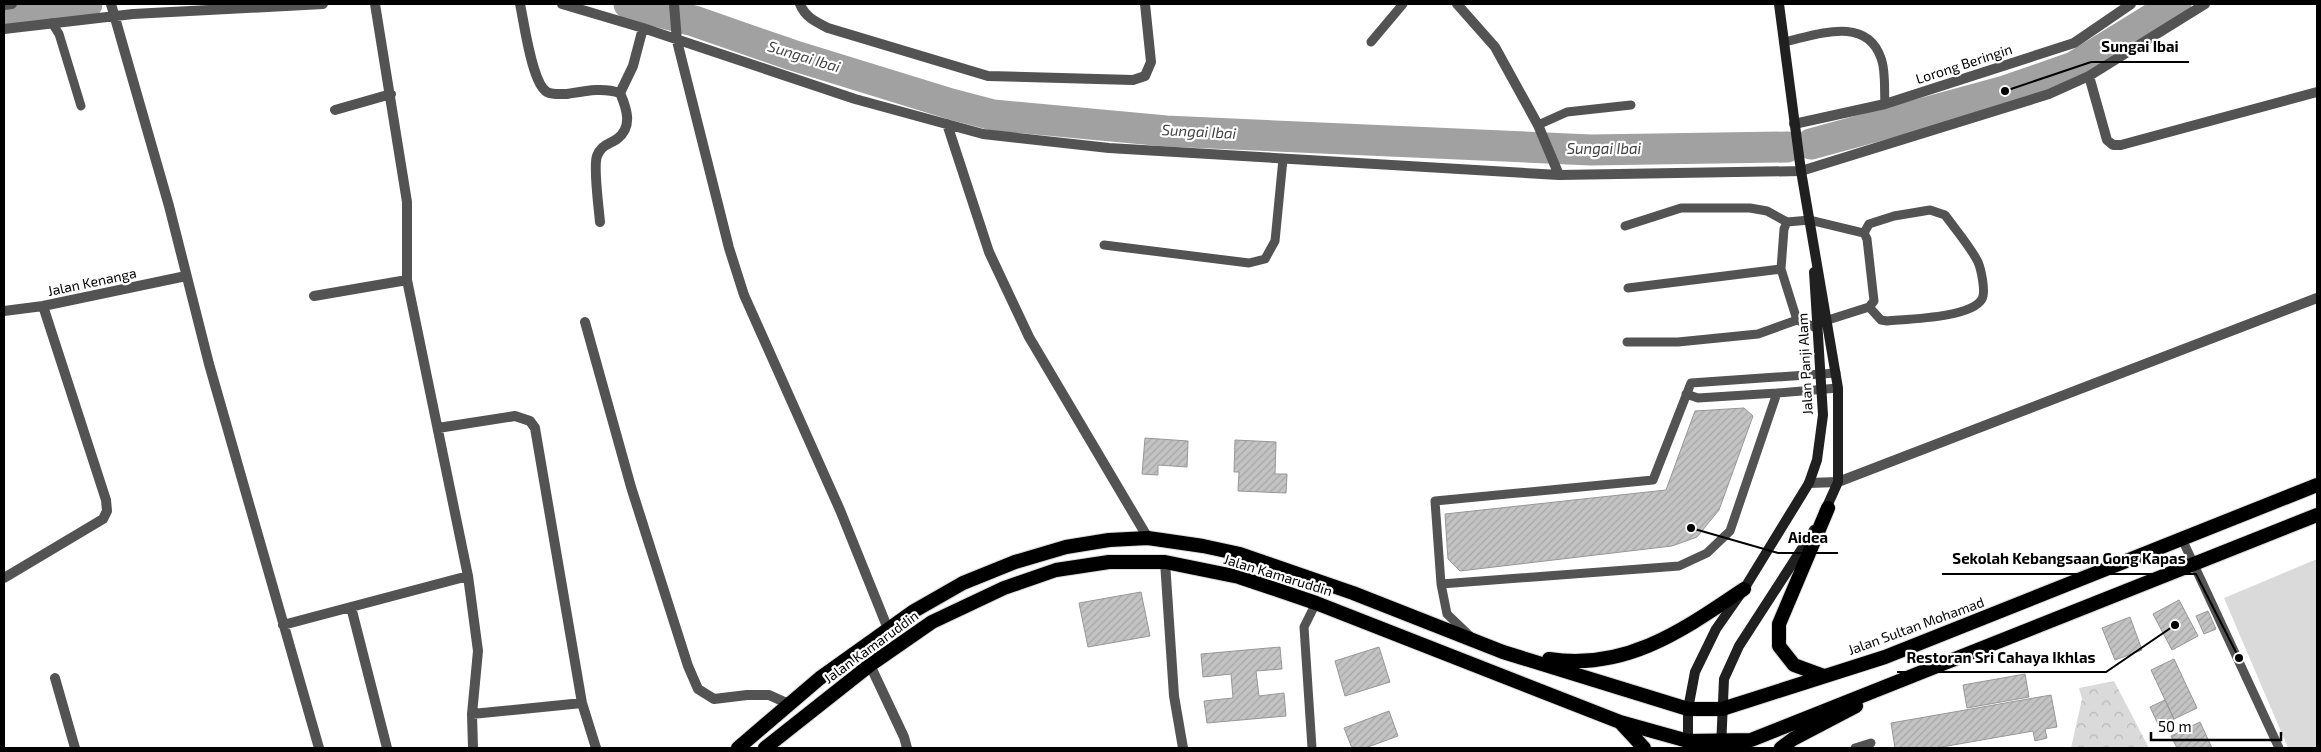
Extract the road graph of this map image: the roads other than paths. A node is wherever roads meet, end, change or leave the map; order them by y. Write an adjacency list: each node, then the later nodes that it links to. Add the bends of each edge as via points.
1 (12, 4): 15 (street)
2 (111, 4): 17 (street)
3 (323, 4): 16 (street)
4 (375, 4): 27 (street)
5 (520, 4): 26 (street, via 535,72 547,92 558,95 608,89)
6 (562, 4): 19 (street)
7 (674, 4): 21 (street)
8 (800, 4): 9 (street, via 814,21 828,28 988,76 1133,80 1145,76 1151,62)
9 (1145, 4)
10 (1403, 4): 22 (lane)
11 (1457, 4): 34 (street, via 1495,47)
12 (1779, 4): 23 (main road, Jalan Panji Alam)
13 (2131, 4): 28 (street, Lorong Beringin, via 2074,43)
14 (2205, 4): 24 (street)
15 (4, 5)
16 (172, 8): 17 (street, via 160,12)
17 (113, 15): 18 (street); 45 (street)
18 (52, 23): 20 (street); 30 (lane, via 59,34)
19 (643, 28): 21 (street); 26 (street, via 633,66)
20 (4, 29)
21 (677, 40): 32 (street, via 855,99); 81 (street, via 729,248 744,295 840,510)
22 (1371, 42)
23 (1784, 42): 28 (lane, via 1840,31 1856,31 1872,40 1882,59); 33 (main road, Jalan Panji Alam)
24 (2089, 76): 25 (street, via 2107,140 2122,145); 36 (street, via 2050,94)
25 (2317, 92)
26 (620, 93): 39 (street, via 627,113 625,131 603,146 596,158)
27 (391, 94): 31 (street); 46 (street, via 407,202)
28 (1885, 104): 33 (street, Lorong Beringin)
29 (1631, 105): 34 (lane, via 1566,112)
30 (81, 106)
31 (335, 110)
32 (946, 124): 35 (street, via 983,134 1099,147); 70 (street, via 989,252 1029,337)
33 (1794, 124): 36 (main road, Jalan Panji Alam)
34 (1539, 125): 37 (street)
35 (1283, 159): 37 (street); 43 (lane, via 1275,241 1265,260 1249,263)
36 (1801, 171): 37 (street); 38 (main road, Jalan Panji Alam)
37 (1559, 174)
38 (1810, 220): 40 (lane); 42 (lane); 54 (main road, Jalan Panji Alam); 56 (main road, Jalan Panji Alam)
39 (600, 222)
40 (1787, 222): 41 (lane, via 1767,210 1681,208); 44 (lane)
41 (1625, 226)
42 (1864, 233): 51 (lane, via 1874,301); 51 (lane, via 1869,224 1894,216 1930,210 1945,215 1978,262 1984,295 1976,305 1961,313 1887,321 1881,320)
43 (1104, 246)
44 (1781, 269): 47 (lane); 53 (lane)
45 (186, 276): 50 (street, Jalan Kenanga); 80 (street)
46 (408, 280): 48 (street); 64 (street)
47 (1628, 288)
48 (314, 296)
49 (2317, 298): 65 (street)
50 (43, 306): 52 (street, Jalan Kenanga); 75 (street, via 107,511 103,519)
51 (1869, 307): 54 (lane)
52 (4, 311)
53 (1797, 320): 56 (lane); 57 (lane, via 1758,334 1678,342)
54 (1828, 320): 59 (main road, Jalan Panji Alam)
55 (585, 322): 89 (street, via 631,487 698,689 714,699 747,694 769,695)
56 (1817, 328): 58 (main road, Jalan Panji Alam)
57 (1628, 342)
58 (1820, 373): 59 (lane); 61 (main road, Jalan Panji Alam); 63 (lane, via 1691,383)
59 (1836, 373): 60 (main road, Jalan Panji Alam)
60 (1838, 388): 61 (lane); 65 (main road, Jalan Panji Alam)
61 (1821, 389): 62 (lane); 66 (main road, Jalan Panji Alam, via 1823,415 1817,460)
62 (1777, 392): 63 (lane, via 1698,398); 76 (lane, via 1730,531 1707,553 1679,566)
63 (1686, 394): 76 (lane, via 1653,480 1435,501)
64 (438, 428): 74 (street); 88 (street, via 515,416 530,421 534,428)
65 (1838, 482): 66 (street); 68 (main road, Jalan Panji Alam)
66 (1809, 483): 77 (main road, Jalan Panji Alam)
67 (2317, 485): 71 (highway, Jalan Sultan Mohamad)
68 (1828, 508): 86 (highway, via 1779,624 1779,646 1794,666); 91 (main road, Jalan Panji Alam, via 1739,646 1724,679)
69 (2317, 515): 73 (highway)
70 (1148, 538): 81 (highway, Jalan Kamaruddin, via 1066,547 1015,562 962,583); 82 (highway, Jalan Kamaruddin, via 1240,554 1353,593)
71 (2182, 539): 73 (lane); 86 (highway, Jalan Sultan Mohamad, via 1895,653)
72 (1165, 562): 78 (highway, Jalan Kamaruddin, via 1239,577); 84 (highway, Jalan Kamaruddin, via 1109,562 1056,570 1004,588 932,622); 105 (street, via 1174,696)
73 (2193, 564): 85 (highway); 110 (lane)
74 (468, 576): 79 (street); 92 (street, via 478,652)
75 (4, 578)
76 (1441, 584): 82 (lane, via 1447,614)
77 (1744, 589): 83 (highway, via 1652,646 1599,660 1564,661); 90 (main road, Jalan Panji Alam, via 1716,629 1695,672)
78 (1316, 603): 93 (highway, Jalan Kamaruddin); 106 (lane, via 1304,627)
79 (351, 607): 80 (street); 100 (street)
80 (283, 625): 99 (street)
81 (888, 628): 89 (highway, Jalan Kamaruddin)
82 (1475, 641): 83 (highway, Jalan Kamaruddin)
83 (1503, 652): 90 (highway, Jalan Kamaruddin)
84 (870, 665): 103 (highway, Jalan Kamaruddin); 104 (street)
85 (1918, 673): 95 (highway, via 1750,740); 108 (highway)
86 (1824, 676): 91 (highway, Jalan Sultan Mohamad)
87 (55, 678): 98 (street)
88 (582, 703): 92 (street); 97 (street)
89 (789, 704): 102 (highway, Jalan Kamaruddin)
90 (1688, 709): 91 (highway, Jalan Sultan Mohamad); 96 (main road, Jalan Panji Alam)
91 (1722, 709): 95 (main road, Jalan Panji Alam)
92 (472, 714): 101 (street)
93 (1620, 722): 96 (highway, Jalan Kamaruddin); 107 (highway)
94 (1871, 743): 109 (lane)
95 (1721, 744): 96 (highway, Jalan Kamaruddin)
96 (1688, 745)
97 (593, 747)
98 (75, 748)
99 (319, 748)
100 (387, 748)
101 (474, 748)
102 (738, 748)
103 (765, 748)
104 (907, 748)
105 (1183, 748)
106 (1312, 748)
107 (1644, 748)
108 (1781, 748)
109 (1855, 748)
110 (2279, 748)

